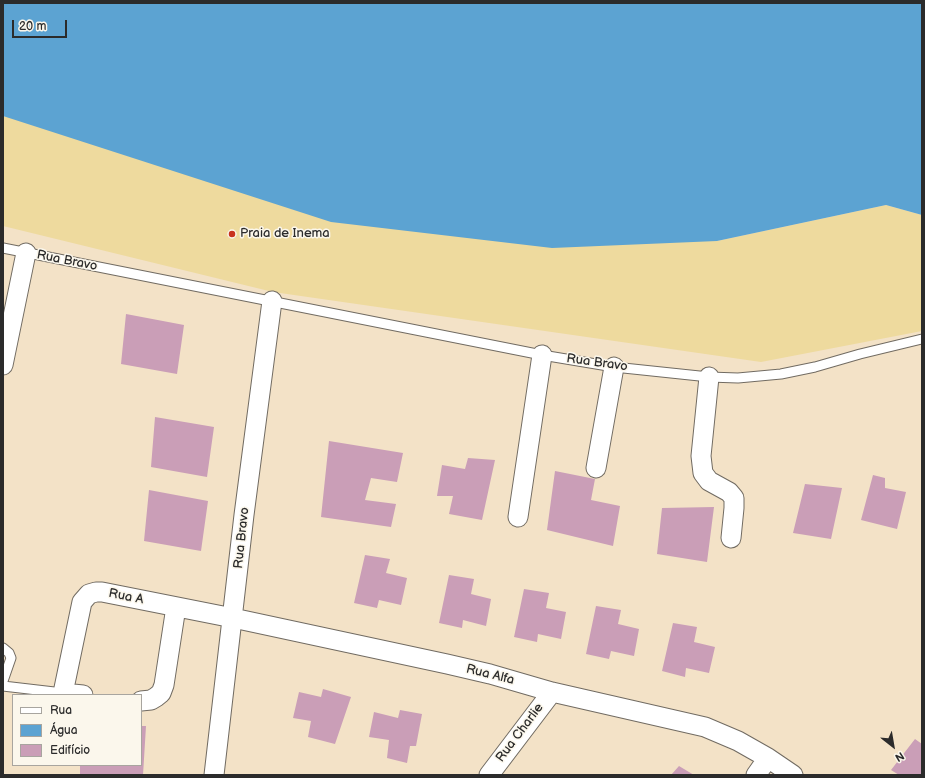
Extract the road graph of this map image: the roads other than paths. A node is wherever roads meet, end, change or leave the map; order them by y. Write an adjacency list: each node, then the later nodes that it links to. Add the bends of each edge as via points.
1 (3, 248): 2 (lane, Rua Bravo)
2 (26, 253): 3 (lane, Rua Bravo); 6 (street, Rua Bravo)
3 (272, 301): 5 (lane, Rua Bravo); 13 (street, Rua Bravo)
4 (922, 339): 8 (lane, Rua Bravo, via 781,374 738,378)
5 (542, 355): 7 (lane, Rua Bravo); 10 (street)
6 (3, 365)
7 (614, 367): 8 (lane, Rua Bravo); 9 (street)
8 (709, 376): 11 (street, via 701,456 703,473 709,481 729,492 734,498)
9 (596, 468)
10 (518, 517)
11 (731, 538)
12 (176, 607): 13 (street, Rua Alfa); 18 (street, Rua A, via 102,592 89,594 82,602); 20 (street, via 164,685 161,692 151,700)
13 (233, 618): 17 (street, Rua Alfa, via 483,673); 22 (street, Rua Bravo)
14 (3, 648): 15 (lane, via 11,658)
15 (3, 681)
16 (3, 686): 18 (lane)
17 (552, 692): 21 (street, Rua Alfa, via 705,727 738,741); 23 (street, Rua Charlie)
18 (63, 693): 19 (street)
19 (73, 694)
20 (142, 701)
21 (768, 758): 24 (street); 25 (street, Rua Alfa)
22 (214, 775)
23 (489, 775)
24 (756, 775)
25 (793, 775)

